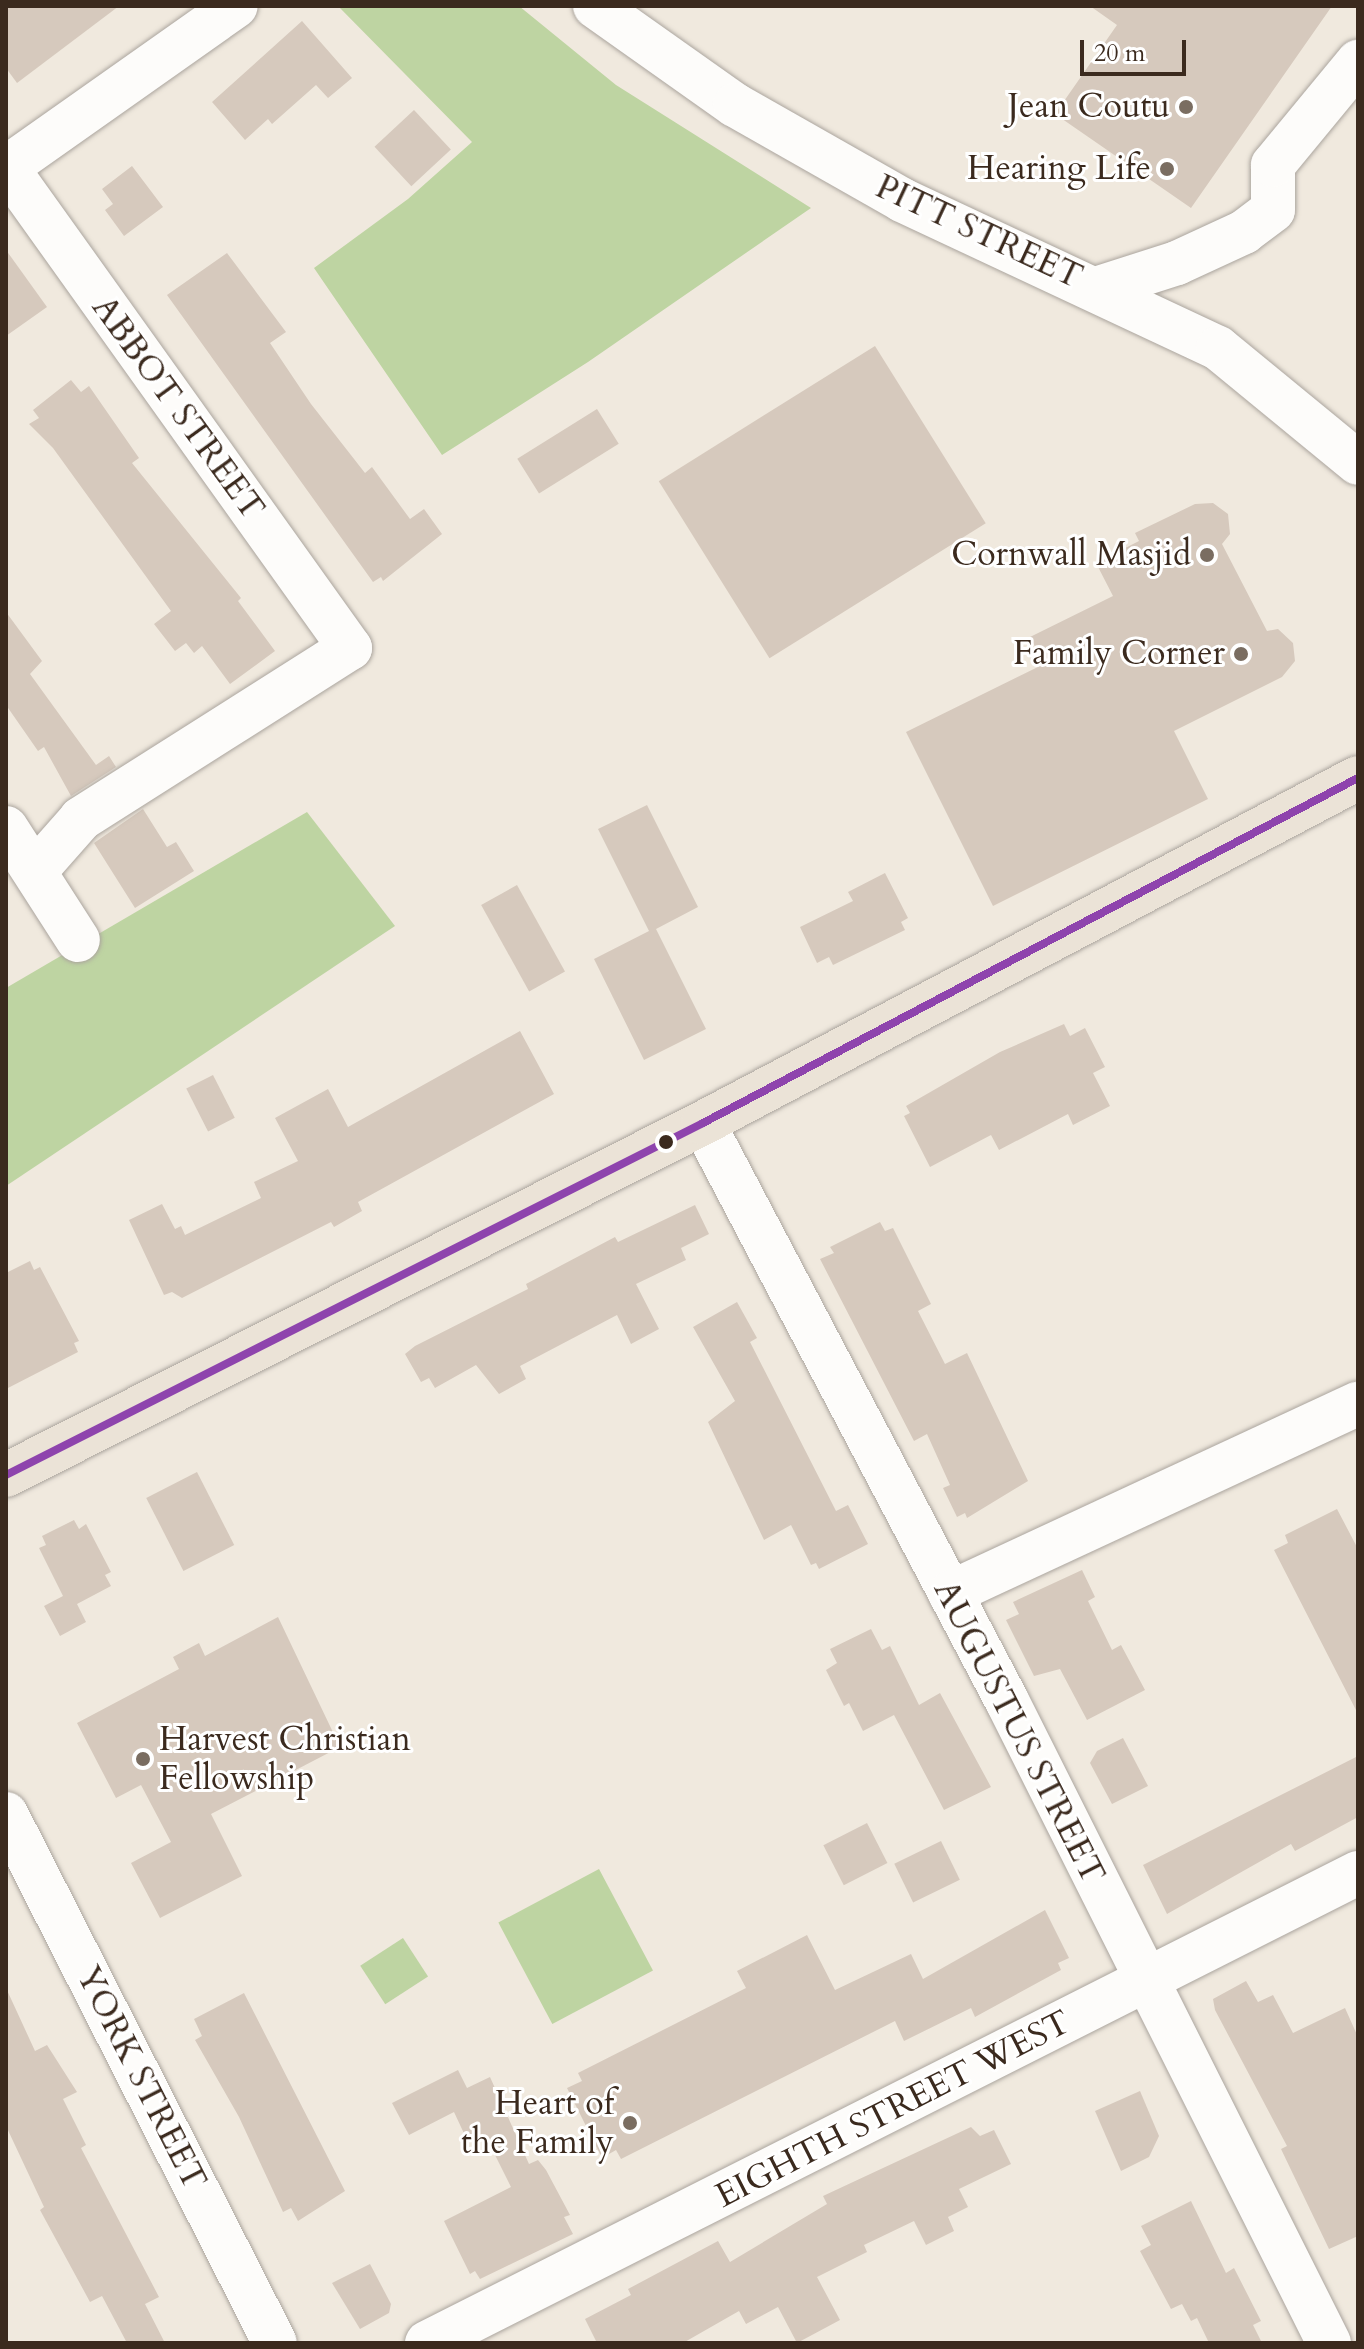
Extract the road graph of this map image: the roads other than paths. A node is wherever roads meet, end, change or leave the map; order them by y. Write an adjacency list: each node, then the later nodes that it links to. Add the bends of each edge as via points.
1 (236, 6): 4 (street)
2 (595, 6): 5 (street, PITT STREET, via 735,105 902,200)
3 (1358, 62): 5 (street, via 1273,165 1273,210 1244,232 1177,263)
4 (6, 168): 9 (street, ABBOT STREET, via 350,648 81,819)
5 (1099, 288): 6 (street, PITT STREET, via 1218,348)
6 (1358, 463)
7 (1358, 778): 11 (main road)
8 (6, 828): 9 (street)
9 (36, 870): 10 (street)
10 (78, 940)
11 (703, 1123): 13 (main road); 14 (street, AUGUSTUS STREET)
12 (1358, 1404): 14 (street)
13 (6, 1475)
14 (950, 1593): 17 (street, AUGUSTUS STREET)
15 (6, 1814): 18 (street, YORK STREET)
16 (1358, 1873): 17 (street, EIGHTH STREET WEST)
17 (1144, 1983): 19 (street, EIGHTH STREET WEST); 20 (street, AUGUSTUS STREET)
18 (275, 2343)
19 (427, 2343)
20 (1329, 2343)

